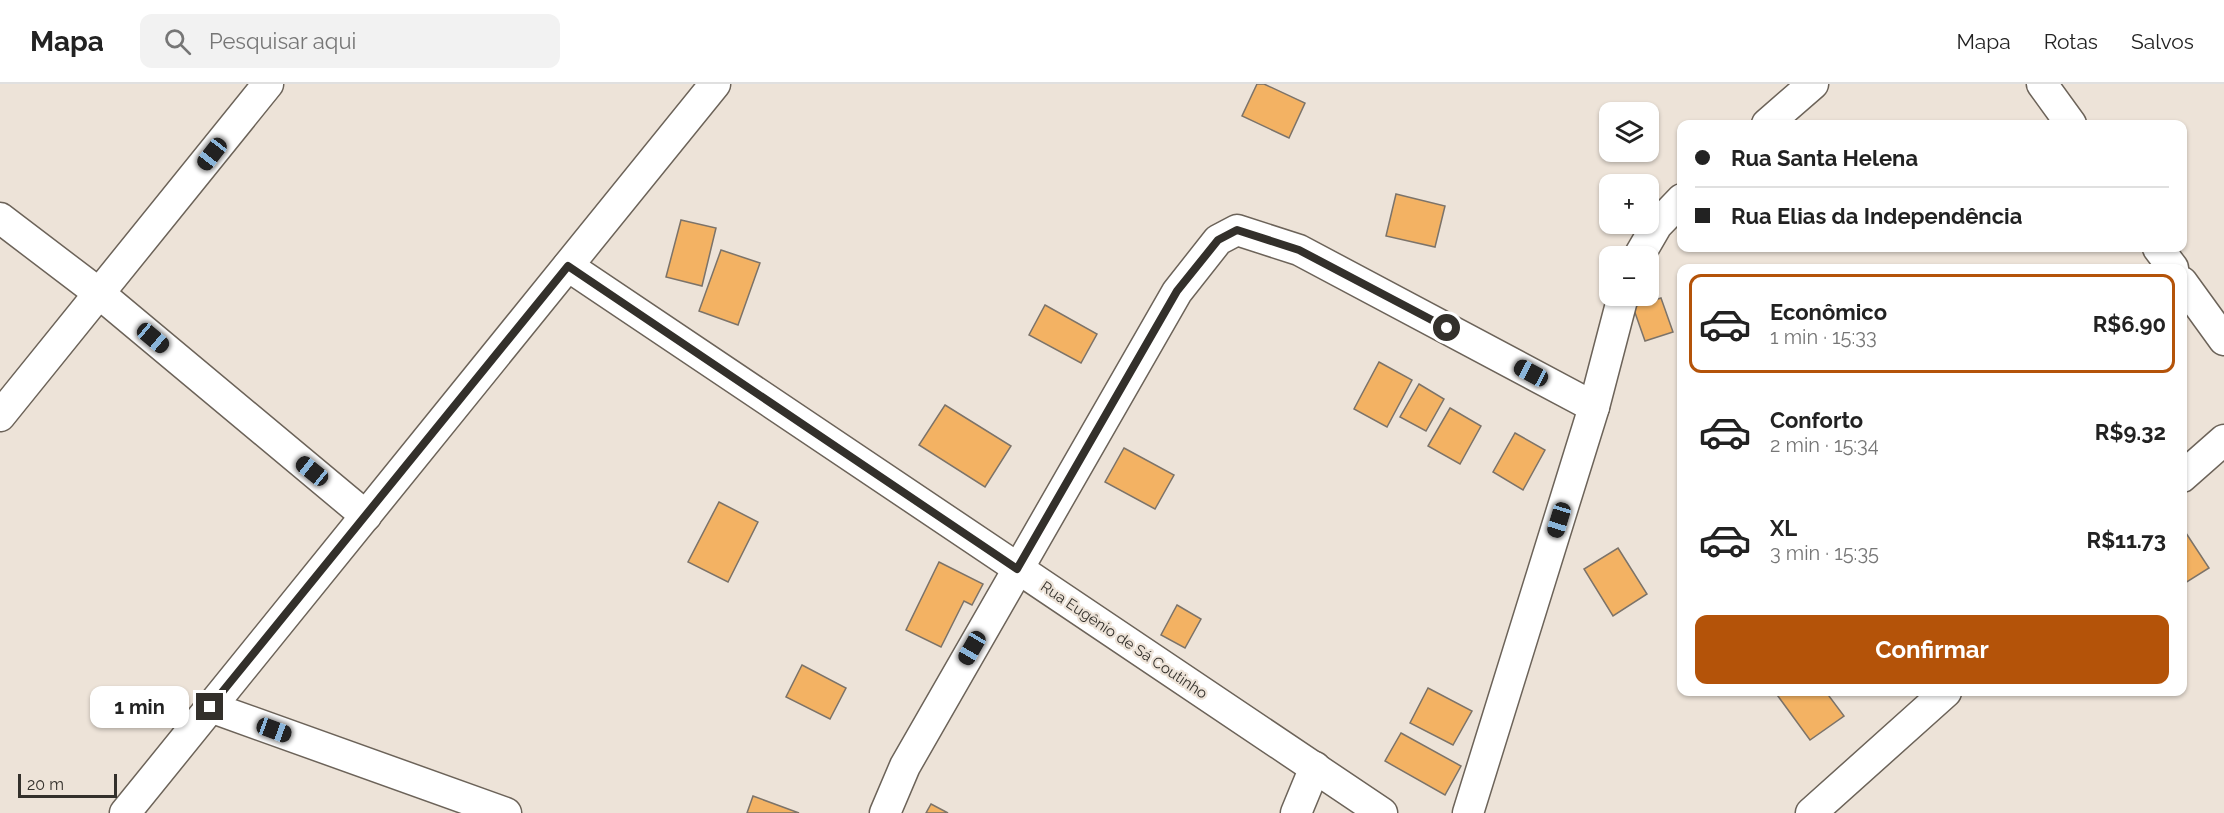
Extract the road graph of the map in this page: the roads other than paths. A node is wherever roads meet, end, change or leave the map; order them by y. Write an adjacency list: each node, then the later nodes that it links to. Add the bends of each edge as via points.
1 (268, 84): 12 (street)
2 (715, 84): 10 (street)
3 (1813, 84): 5 (street)
4 (2042, 84): 6 (street)
5 (1772, 120)
6 (2068, 120)
7 (1677, 204): 9 (street, via 1657,225)
8 (0, 218): 12 (street)
9 (1645, 246)
10 (568, 266): 19 (street); 20 (street, Rua Eugênio de Sá Coutinho)
11 (2187, 289): 14 (street)
12 (100, 294): 16 (street); 19 (street)
13 (1620, 306): 15 (street)
14 (2224, 340)
15 (1594, 407): 20 (street, via 1299,250 1237,230 1218,240 1177,291); 29 (street)
16 (0, 416)
17 (2224, 440): 18 (street)
18 (2187, 473)
19 (366, 516): 22 (street)
20 (1017, 569): 23 (street, Rua Eugênio de Sá Coutinho); 26 (street, via 905,766)
21 (1942, 696): 30 (street)
22 (210, 707): 24 (street); 25 (street)
23 (1316, 767): 27 (street); 28 (street, Rua Eugênio de Sá Coutinho)
24 (124, 813)
25 (506, 813)
26 (885, 813)
27 (1296, 813)
28 (1382, 813)
29 (1468, 813)
30 (1812, 813)

